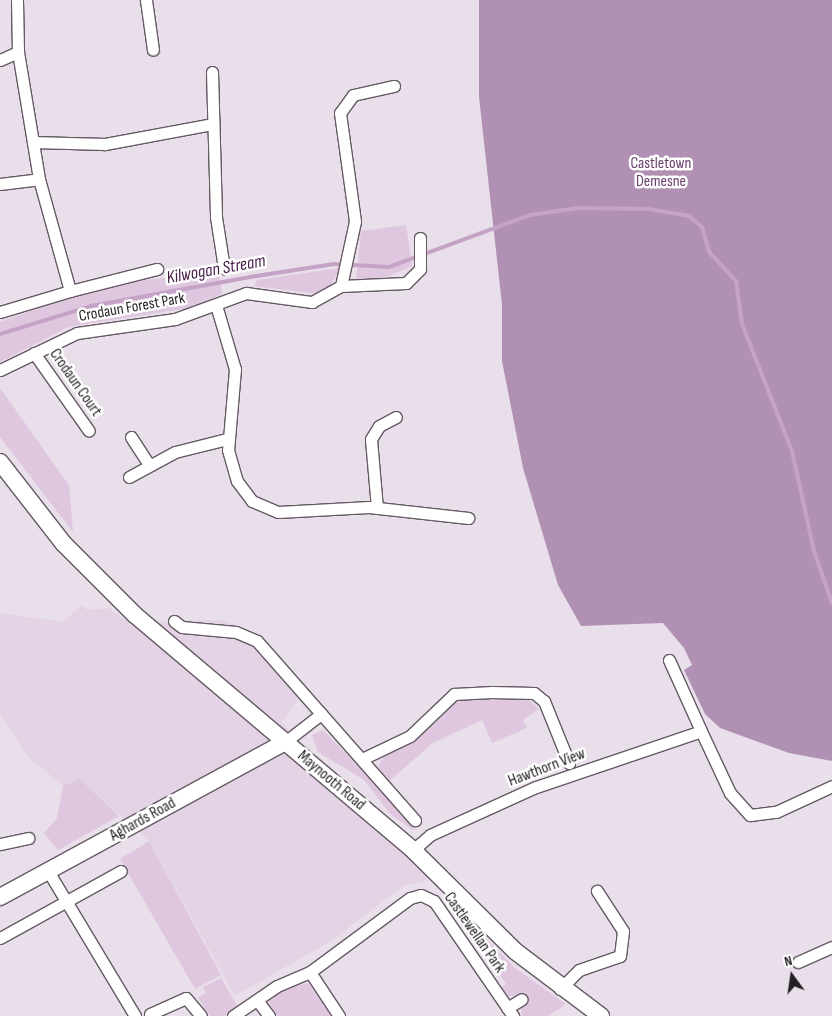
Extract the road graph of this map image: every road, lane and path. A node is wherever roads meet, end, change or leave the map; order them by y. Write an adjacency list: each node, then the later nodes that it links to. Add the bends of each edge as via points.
1 (17, 0): 4 (street, Crodaun Forest Park)
2 (146, 0): 3 (street)
3 (153, 50)
4 (18, 52): 5 (street); 11 (street, Crodaun Forest Park)
5 (0, 60)
6 (212, 72): 10 (street)
7 (394, 86): 8 (street)
8 (380, 88): 9 (street); 17 (street, via 353,95 339,119 354,212 351,252)
9 (382, 100)
10 (213, 124): 11 (street, via 105,144); 15 (street, via 216,217)
11 (33, 142): 12 (street, Crodaun Forest Park)
12 (39, 179): 13 (street); 18 (street, Crodaun Forest Park)
13 (0, 184)
14 (421, 244): 17 (street, Crodaun Forest Park, via 422,261 418,273 406,283)
15 (224, 268)
16 (157, 269): 18 (street, Crodaun Forest Park)
17 (341, 286): 19 (street, Crodaun Forest Park, via 316,301 254,292)
18 (70, 291): 20 (street)
19 (216, 305): 21 (street, Crodaun Forest Park, via 161,322 82,331); 26 (street, via 235,369)
20 (0, 312)
21 (34, 353): 22 (street, Crodaun Forest Park); 24 (street, Crodaun Court)
22 (0, 370)
23 (396, 417): 30 (street, via 379,426 371,438)
24 (89, 431)
25 (131, 437): 28 (street)
26 (227, 439): 28 (street); 30 (street, via 237,481 264,509 296,513)
27 (0, 462): 36 (main road, Maynooth Road, via 62,543 135,615)
28 (148, 463): 29 (street)
29 (129, 477)
30 (377, 508): 31 (street)
31 (468, 518)
32 (174, 621): 34 (street, via 182,627 236,632 257,641)
33 (670, 660): 35 (street)
34 (322, 714): 36 (street); 37 (street)
35 (700, 731): 39 (street, via 730,793 750,814 776,812); 43 (street, Hawthorn View, via 536,787 430,835)
36 (284, 742): 43 (main road, Maynooth Road); 44 (main road, Aghards Road)
37 (362, 758): 38 (street, via 410,736 454,694 492,692 534,693 544,701); 40 (street)
38 (569, 762)
39 (832, 786)
40 (415, 820)
41 (28, 838): 42 (street)
42 (0, 844)
43 (413, 850): 53 (main road, Maynooth Road)
44 (48, 871): 47 (main road, Aghards Road); 48 (street)
45 (121, 871): 48 (street)
46 (597, 891): 53 (street, via 623,931 620,956 579,970)
47 (0, 897)
48 (66, 903): 49 (street); 58 (street)
49 (0, 938)
50 (832, 947): 51 (street)
51 (798, 962)
52 (310, 972): 55 (street, Castlewellan Park); 56 (street, Castlewellan Park, via 410,898 426,896); 62 (street)
53 (560, 989): 63 (main road, Maynooth Road)
54 (522, 999): 56 (street, Castlewellan Park)
55 (257, 1000): 60 (street, Castlewellan Park); 61 (street)
56 (510, 1012)
57 (150, 1014): 59 (street, via 186,998)
58 (135, 1016)
59 (201, 1016)
60 (233, 1016)
61 (269, 1016)
62 (339, 1016)
63 (602, 1016)

